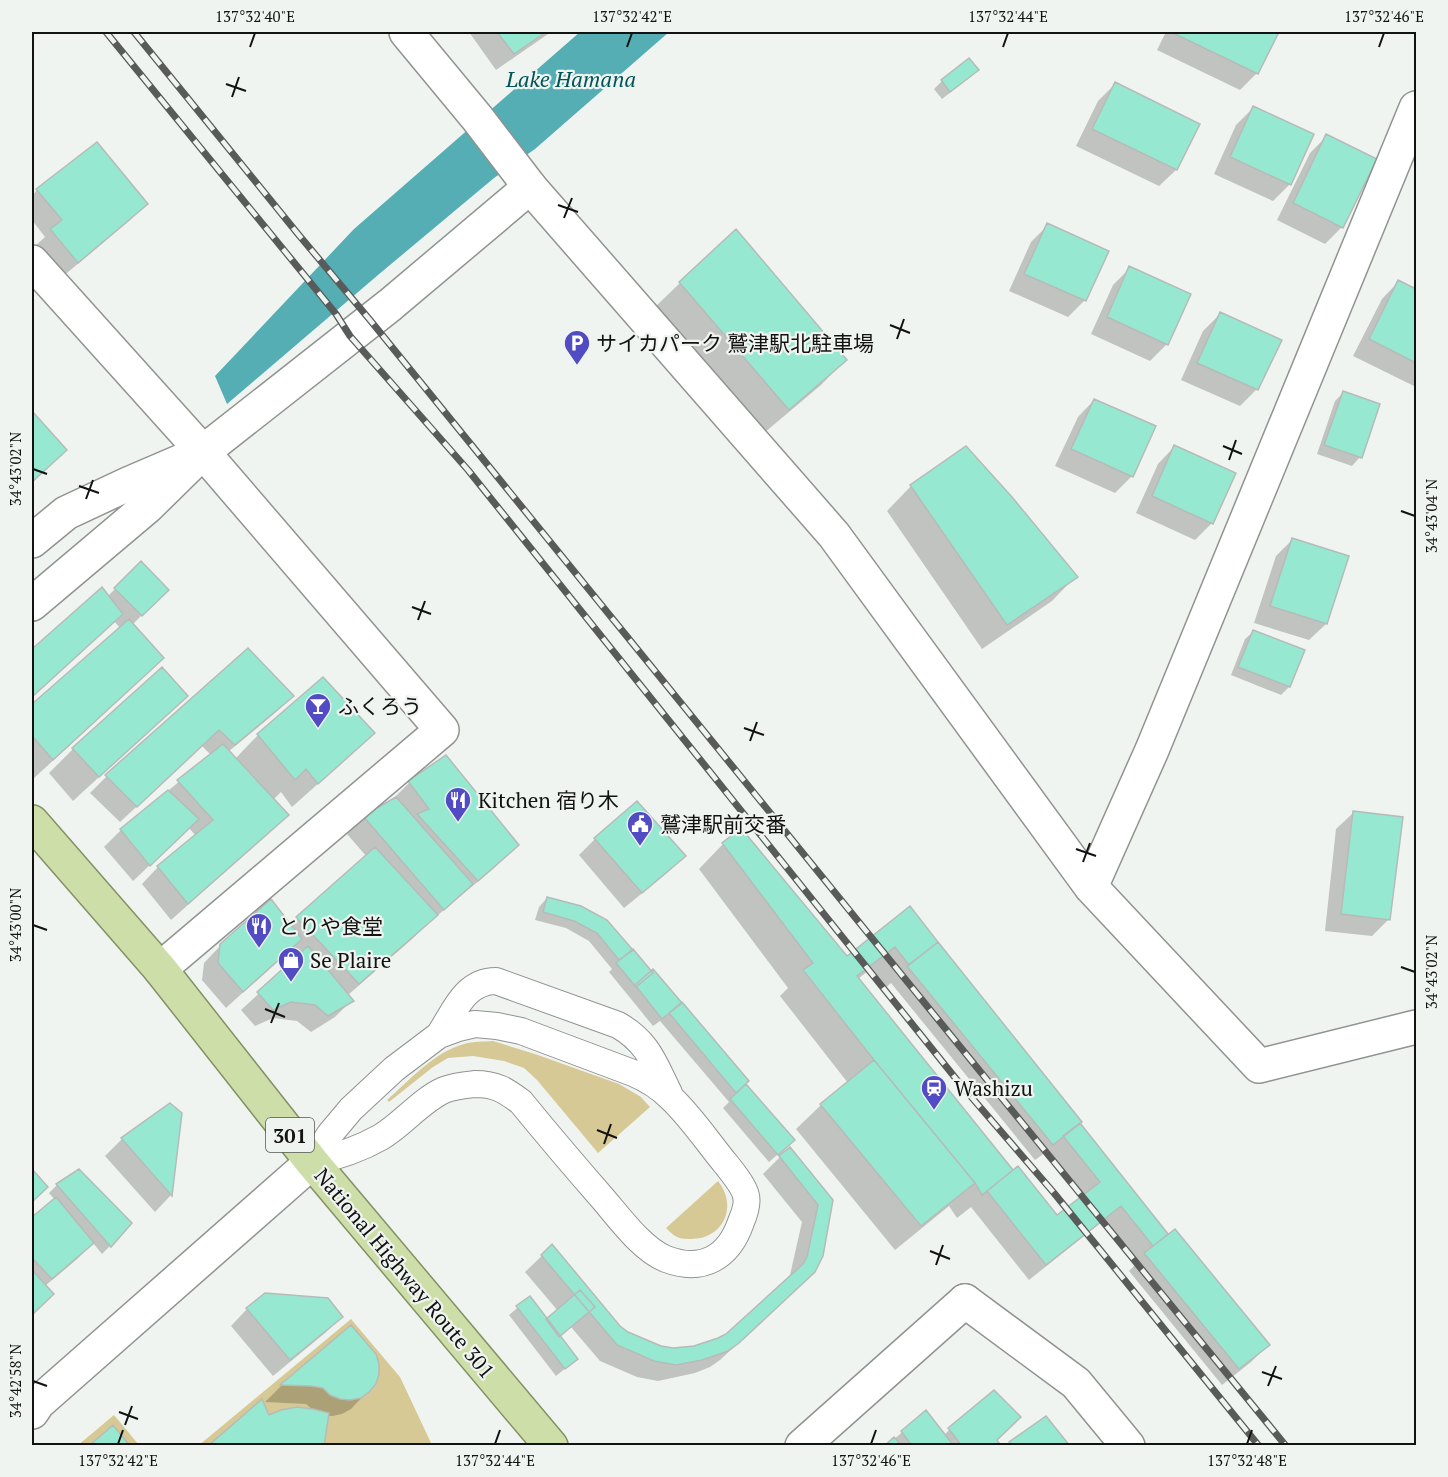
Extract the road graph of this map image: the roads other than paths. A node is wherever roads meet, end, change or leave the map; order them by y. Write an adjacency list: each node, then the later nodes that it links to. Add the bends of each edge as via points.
1 (406, 32): 3 (street)
2 (1416, 108): 9 (street, via 1157,739)
3 (530, 187): 5 (street, via 390,305); 9 (street, via 834,535)
4 (32, 262): 5 (street)
5 (203, 452): 6 (street, via 66,513); 7 (street, via 147,507); 10 (street, via 442,730)
6 (32, 541)
7 (32, 604)
8 (32, 822): 10 (highway, National Highway Route 301 / 301)
9 (1091, 886): 11 (street, via 1259,1066)
10 (160, 969): 14 (highway, National Highway Route 301 / 301)
11 (1416, 1027)
12 (439, 1035): 13 (lane, via 475,1024 521,1031 647,1079); 13 (lane, via 466,993 476,985 496,981 630,1032 649,1053); 14 (lane, via 393,1069 351,1109)
13 (672, 1099): 14 (lane, via 746,1196 746,1211 733,1241 720,1256 706,1263 678,1262 652,1251 628,1229 521,1102 496,1086 462,1085 443,1090 382,1136 338,1156)
14 (312, 1162): 15 (street); 16 (highway, National Highway Route 301 / 301)
15 (34, 1407)
16 (551, 1446)
17 (802, 1446): 18 (street, via 966,1301 1076,1383)
18 (1128, 1446)

